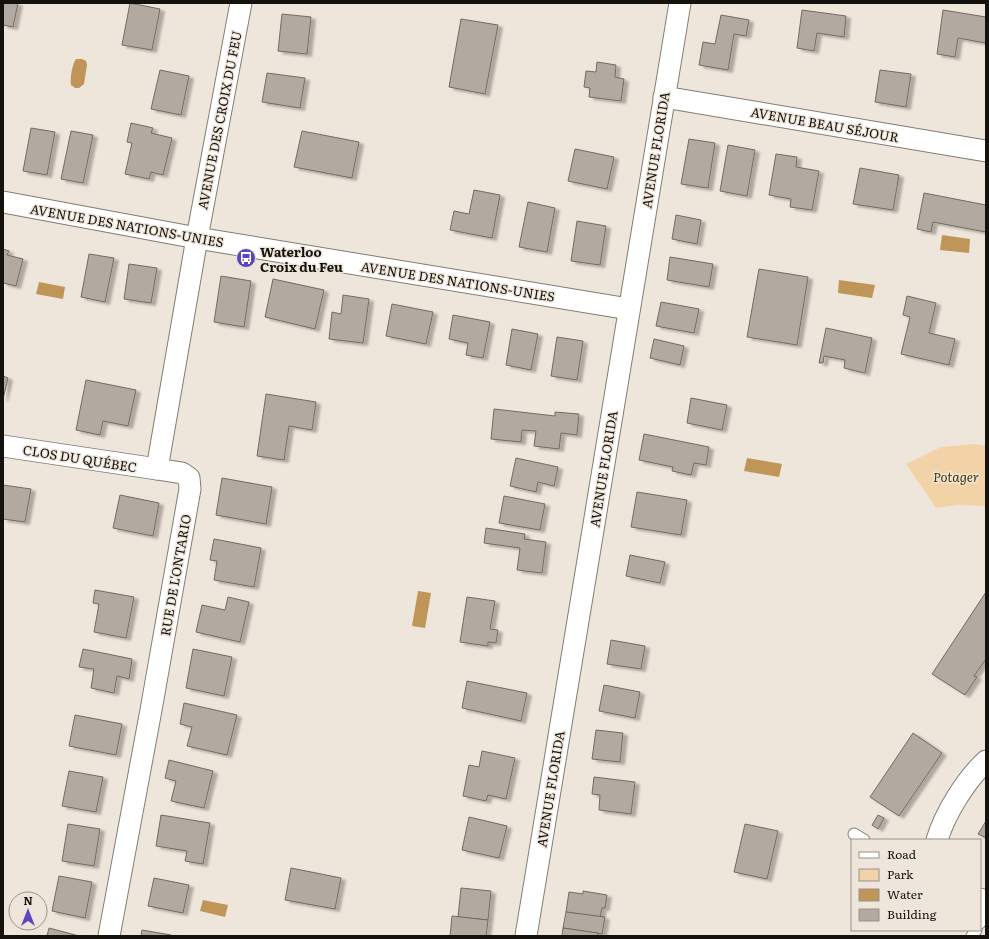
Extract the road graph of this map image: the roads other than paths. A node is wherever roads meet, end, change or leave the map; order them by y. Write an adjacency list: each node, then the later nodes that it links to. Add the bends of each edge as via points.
1 (241, 3): 6 (street, AVENUE DES CROIX DU FEU)
2 (680, 3): 3 (street, AVENUE FLORIDA)
3 (664, 97): 4 (street, AVENUE BEAU SÉJOUR); 7 (street, AVENUE FLORIDA)
4 (986, 151)
5 (3, 202): 6 (street, AVENUE DES NATIONS-UNIES)
6 (197, 238): 7 (street, AVENUE DES NATIONS-UNIES); 9 (street)
7 (629, 309): 15 (street, AVENUE FLORIDA)
8 (3, 446): 9 (street, CLOS DU QUÉBEC)
9 (157, 469): 14 (street, RUE DE L'ONTARIO, via 182,473 189,478 190,489 152,710)
10 (986, 761): 13 (street, via 977,769 958,797)
11 (854, 834): 12 (lane)
12 (862, 839)
13 (937, 839)
14 (109, 936)
15 (526, 936)

